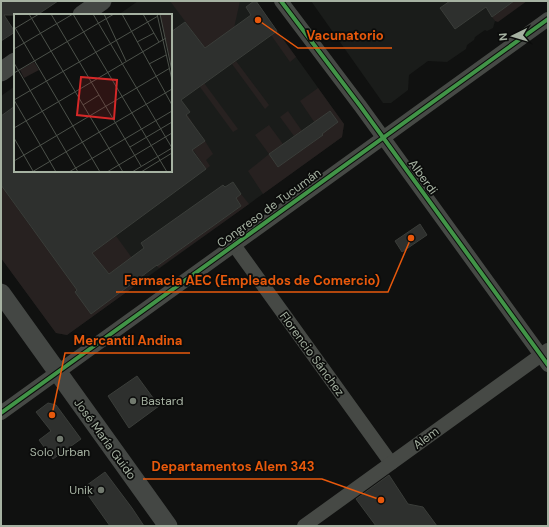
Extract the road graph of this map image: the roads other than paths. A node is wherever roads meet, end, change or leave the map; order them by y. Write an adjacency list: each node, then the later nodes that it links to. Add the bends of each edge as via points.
1 (102, 1): 3 (main road)
2 (281, 1): 7 (street, Alberdi)
3 (83, 14)
4 (548, 19): 7 (street, Congreso de Tucumán)
5 (14, 63): 6 (main road)
6 (1, 72)
7 (383, 138): 8 (street, Congreso de Tucumán); 10 (street, Alberdi)
8 (234, 245): 11 (street, Congreso de Tucumán); 13 (street, Florencio Sánchez)
9 (1, 293): 11 (main road, José María Guido)
10 (546, 357): 13 (street, Alem)
11 (57, 373): 12 (street, Congreso de Tucumán); 14 (main road, José María Guido)
12 (1, 413)
13 (391, 463): 15 (street, Alem)
14 (168, 526)
15 (304, 526)

